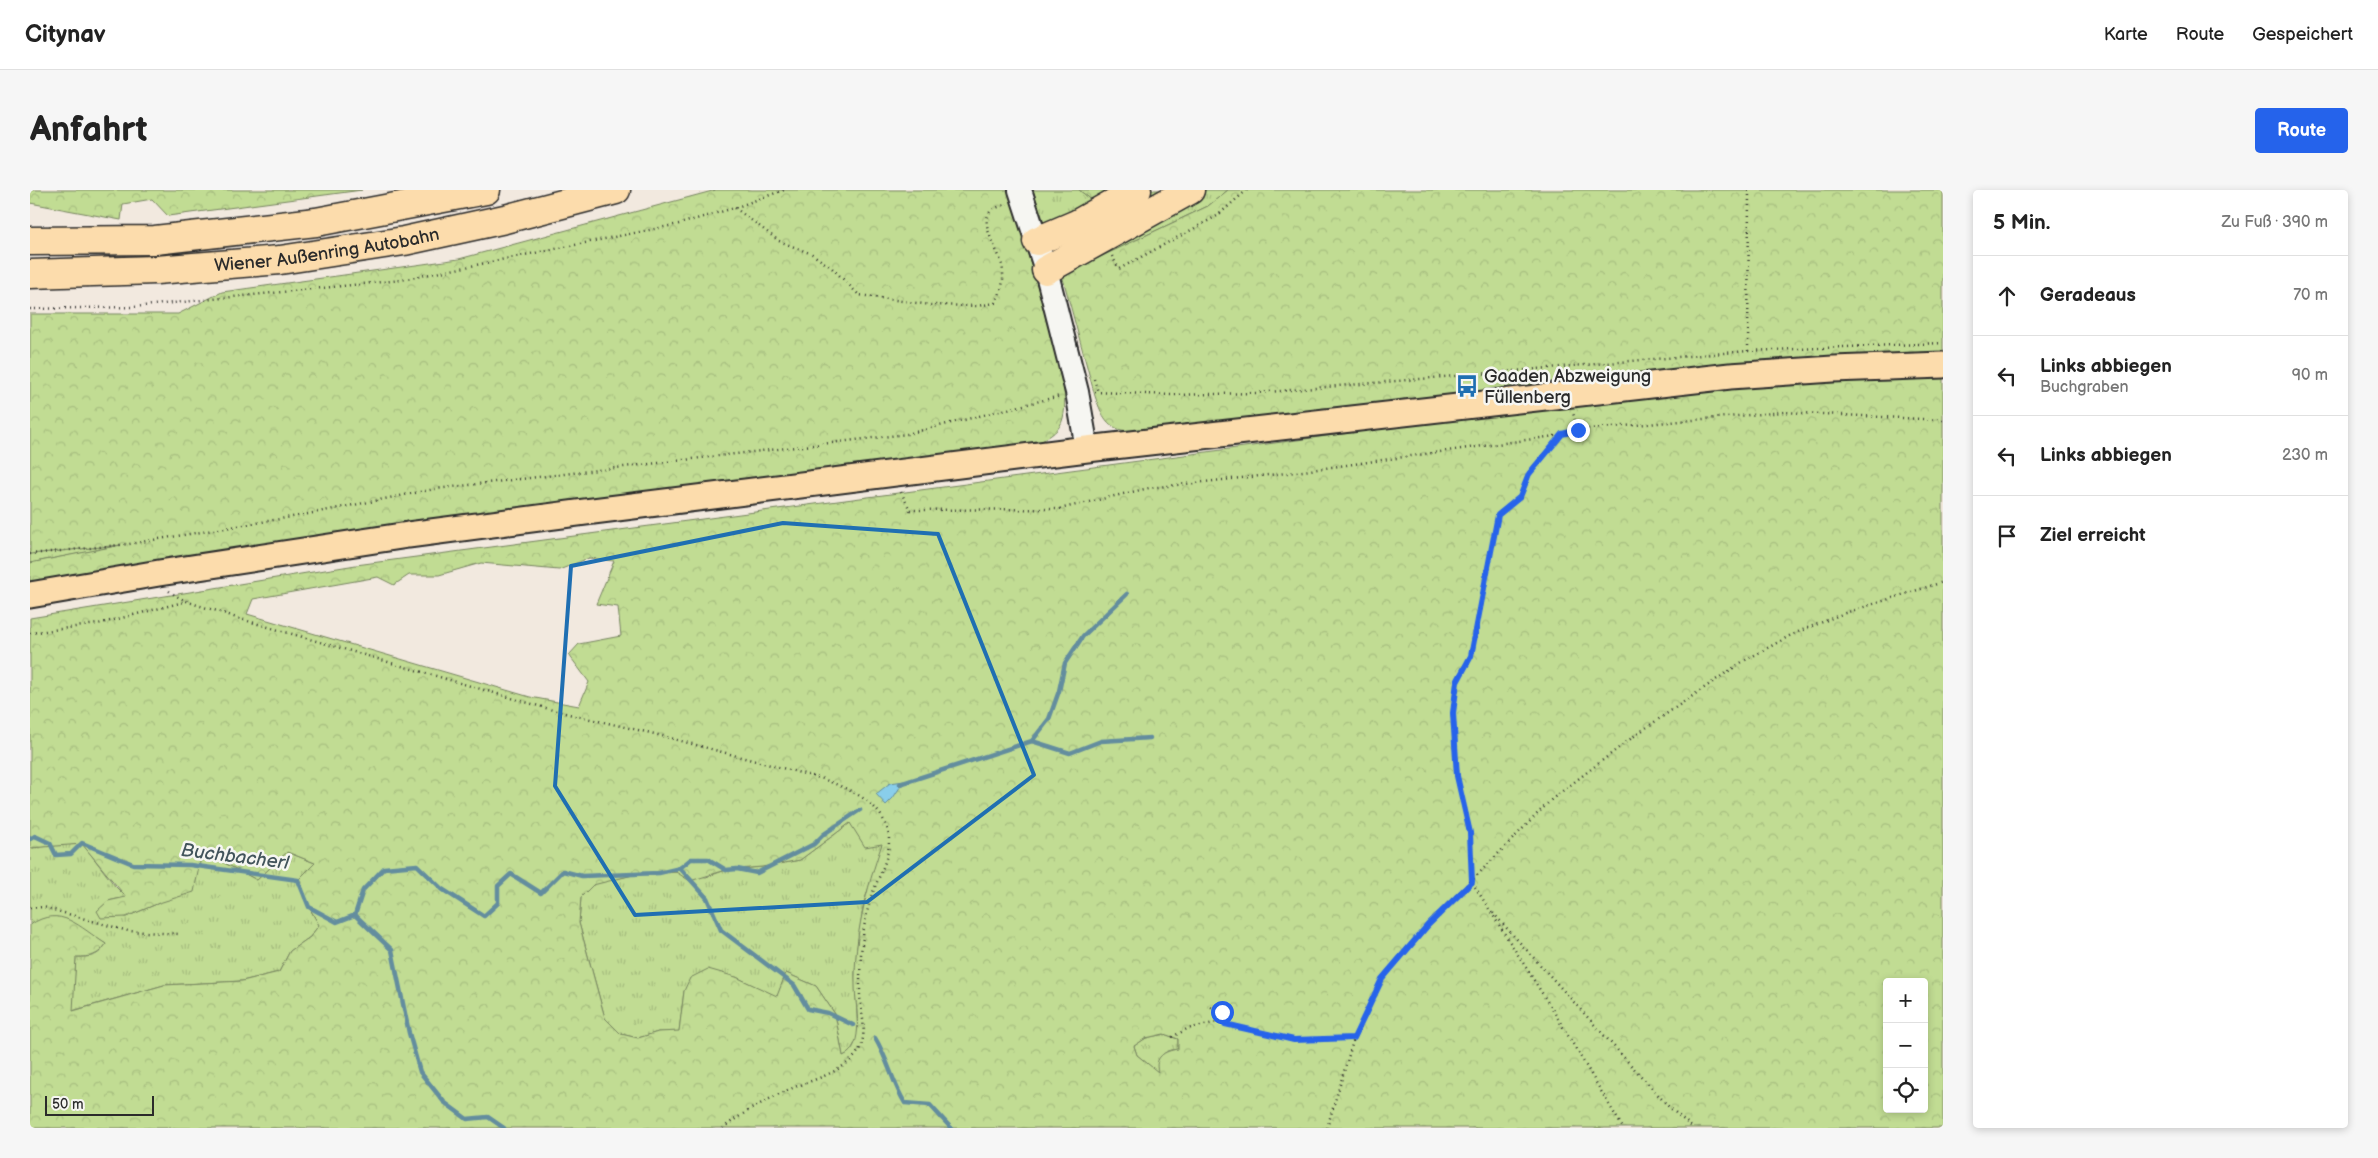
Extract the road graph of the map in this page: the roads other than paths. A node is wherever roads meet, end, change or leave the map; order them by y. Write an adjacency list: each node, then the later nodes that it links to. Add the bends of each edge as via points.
1 (486, 190): 6 (highway, Wiener Außenring Autobahn, via 307,223 155,240)
2 (616, 190): 9 (highway, Wiener Außenring Autobahn, via 404,241 280,260 156,270)
3 (1137, 190): 7 (highway, via 1077,224)
4 (1190, 190): 8 (highway)
5 (1021, 194): 7 (main road)
6 (30, 241)
7 (1037, 241): 8 (main road)
8 (1046, 270): 11 (main road, via 1087,392)
9 (30, 274)
10 (1943, 365): 11 (main road, via 1730,376)
11 (1087, 450): 12 (main road, via 418,533)
12 (30, 595)

